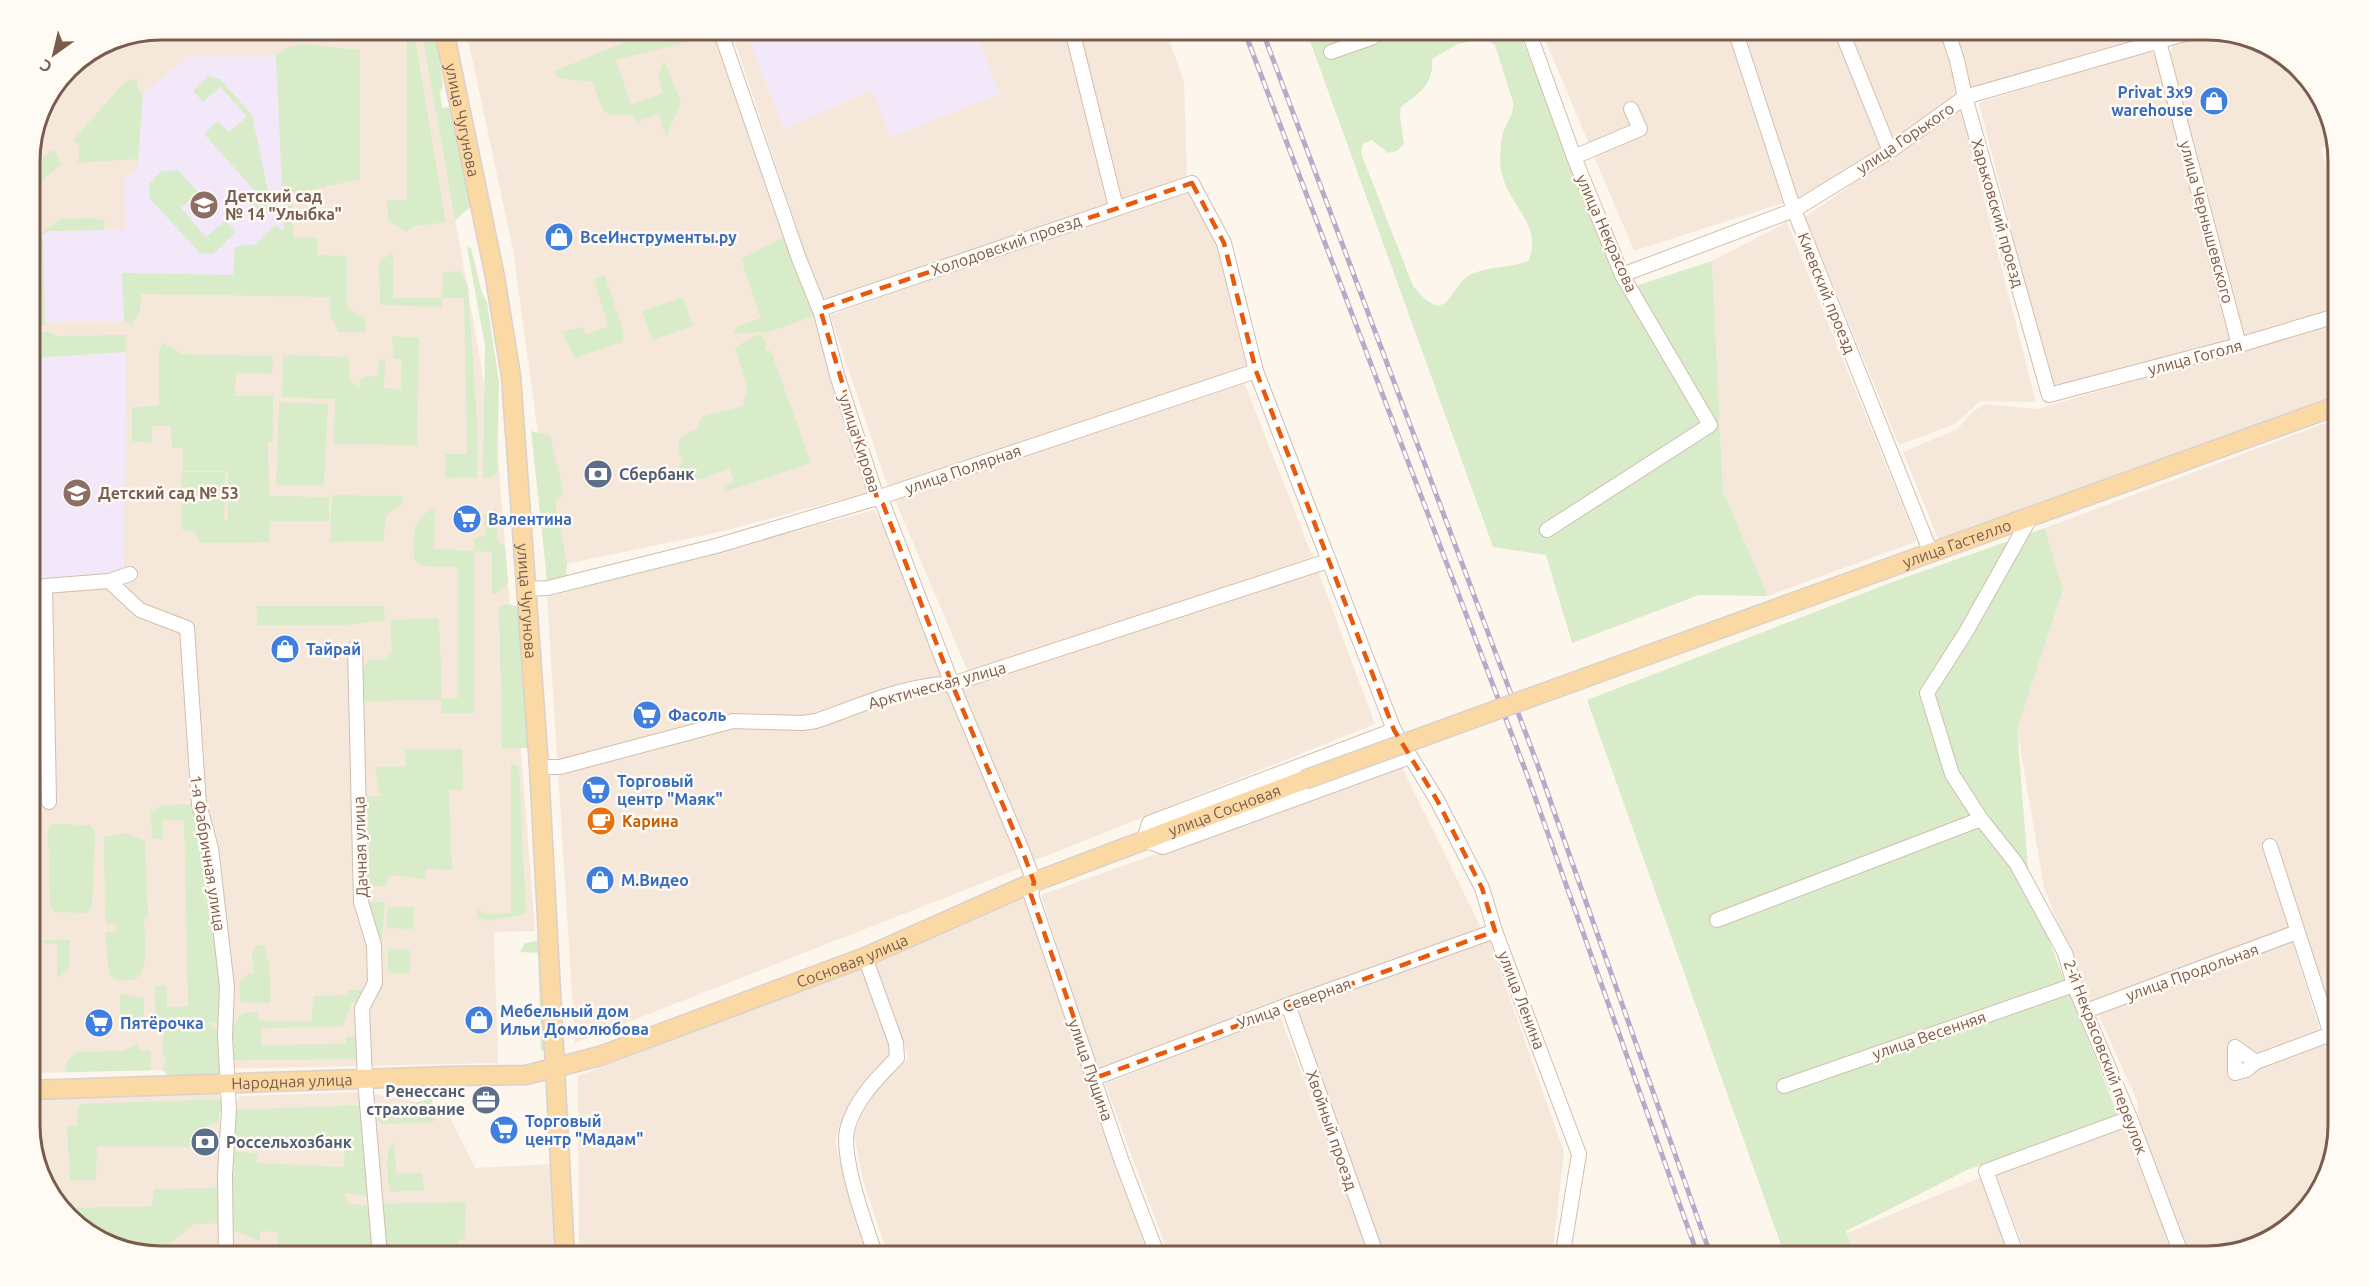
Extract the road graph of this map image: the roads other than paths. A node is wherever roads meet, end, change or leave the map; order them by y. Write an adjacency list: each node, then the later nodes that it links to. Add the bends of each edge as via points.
1 (446, 40): 33 (main road, улица Чугунова, via 495,277 511,376)
2 (723, 40): 20 (street, улица Кирова)
3 (1074, 40): 17 (street)
4 (1365, 40): 11 (street)
5 (1532, 40): 15 (street, улица Некрасова)
6 (1738, 40): 18 (street, Киевский проезд)
7 (1844, 40): 14 (street)
8 (1950, 40): 12 (street, Харьковский проезд)
9 (2142, 40): 12 (street, улица Горького)
10 (2159, 40): 22 (street, улица Чернышевского)
11 (1331, 52)
12 (1965, 97): 14 (street, улица Горького); 24 (street, Харьковский проезд)
13 (1632, 109): 15 (street, via 1640,129)
14 (1890, 151): 18 (street, улица Горького)
15 (1574, 157): 19 (street, улица Некрасова)
16 (1192, 183): 17 (street, Холодовский проезд); 23 (street, улица Ленина, via 1224,243)
17 (1116, 207): 20 (street, Холодовский проезд)
18 (1794, 210): 19 (street, улица Горького); 29 (street, Киевский проезд)
19 (1622, 275): 28 (street, улица Некрасова, via 1710,425)
20 (820, 309): 26 (street, улица Кирова)
21 (2328, 318): 22 (street, улица Гоголя)
22 (2239, 345): 24 (street, улица Гоголя)
23 (1256, 371): 26 (street, улица Полярная); 30 (street, улица Ленина)
24 (2049, 395)
25 (2328, 409): 27 (main road, улица Гастелло)
26 (877, 498): 33 (street, улица Полярная, via 716,546 548,588); 35 (street, улица Кирова, via 883,504)
27 (2030, 518): 29 (main road, улица Гастелло); 41 (street, via 1927,693 1952,774)
28 (1547, 530)
29 (1930, 553): 39 (main road, улица Гастелло, bridge)
30 (1328, 561): 35 (street, Арктическая улица); 36 (street, улица Ленина)
31 (130, 574): 32 (street)
32 (109, 581): 40 (street, via 45,586); 58 (street, 1-я Фабричная улица, via 140,610 187,628 199,804 210,848 227,987)
33 (526, 589): 38 (main road, улица Чугунова)
34 (355, 648): 57 (street, Дачная улица, via 361,902 374,945 375,964 375,983 362,1008)
35 (952, 684): 38 (street, Арктическая улица, via 937,683 903,692 816,721 733,721 560,767); 44 (street, улица Кирова)
36 (1394, 730): 37 (street, улица Ленина); 42 (street, via 1149,823)
37 (1410, 757): 42 (street, via 1163,847); 46 (street, улица Ленина, via 1482,888)
38 (539, 767): 55 (main road, улица Чугунова)
39 (1304, 780): 42 (main road, улица Сосновая)
40 (49, 802)
41 (1981, 819): 45 (street); 49 (street, 2-й Некрасовский переулок, via 2016,863 2065,953)
42 (1144, 840): 44 (main road, Сосновая улица)
43 (2270, 846): 47 (street)
44 (1034, 882): 48 (main road, Сосновая улица); 56 (street, улица Пущина, via 1031,895)
45 (1717, 920)
46 (1495, 931): 50 (street, Улица Северная); 68 (street, улица Ленина, via 1579,1154)
47 (2297, 932): 51 (street, улица Продольная); 52 (street)
48 (865, 957): 55 (main road, Сосновая улица, via 600,1056); 65 (street, via 896,1042 897,1058 857,1105 847,1129 845,1148)
49 (2074, 985): 51 (street, 2-й Некрасовский переулок); 59 (street, улица Весенняя)
50 (1288, 1005): 56 (street, Улица Северная); 67 (street, Хвойный проезд)
51 (2086, 1011): 61 (street, 2-й Некрасовский переулок)
52 (2328, 1016)
53 (2328, 1034): 54 (street)
54 (2256, 1062)
55 (554, 1069): 57 (main road, Народная улица, via 493,1077); 64 (main road, улица Чугунова)
56 (1095, 1078): 66 (street, улица Пущина)
57 (365, 1080): 58 (main road, Народная улица); 63 (street, Дачная улица)
58 (227, 1085): 60 (main road, Народная улица); 62 (street)
59 (1784, 1086)
60 (41, 1090)
61 (2130, 1118): 69 (street, via 1986,1171); 70 (street, 2-й Некрасовский переулок)
62 (226, 1246)
63 (379, 1246)
64 (564, 1246)
65 (873, 1246)
66 (1154, 1246)
67 (1373, 1246)
68 (1562, 1246)
69 (2013, 1246)
70 (2178, 1246)

